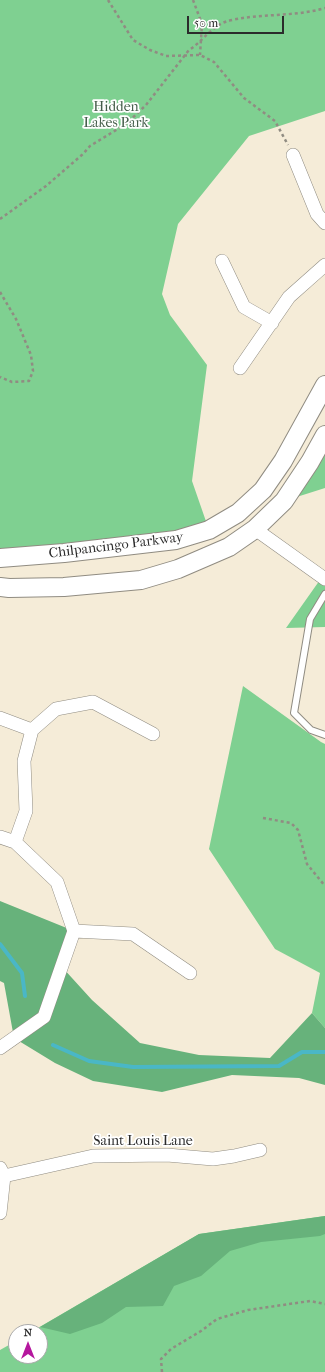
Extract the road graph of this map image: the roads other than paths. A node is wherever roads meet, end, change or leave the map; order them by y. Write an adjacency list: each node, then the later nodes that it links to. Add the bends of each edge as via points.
1 (293, 154): 2 (street, via 317,214)
2 (325, 223)
3 (222, 261): 5 (street, via 244,307)
4 (325, 265): 5 (street, via 289,297)
5 (272, 323): 6 (street)
6 (240, 368)
7 (325, 385): 10 (street, Chilpancingo Parkway, via 283,461 263,490 238,513 209,530 176,540)
8 (325, 435): 9 (street, Chilpancingo Parkway, via 284,501)
9 (255, 529): 11 (street); 12 (street, Chilpancingo Parkway, via 229,547 178,569 141,580 64,587)
10 (0, 558)
11 (325, 579)
12 (0, 587)
13 (325, 594): 17 (lane, via 310,619 294,713 311,730)
14 (0, 718): 15 (street)
15 (32, 730): 16 (street, via 56,709 93,702); 19 (street, via 24,760 26,811)
16 (153, 734)
17 (325, 735)
18 (0, 837): 19 (street)
19 (14, 842): 20 (street, via 57,882)
20 (74, 931): 21 (street, via 133,934); 22 (street, via 44,1017)
21 (190, 973)
22 (0, 1048)
23 (260, 1150): 24 (street, Saint Louis Lane, via 213,1159 166,1155 94,1156)
24 (2, 1172): 25 (street)
25 (0, 1213)

